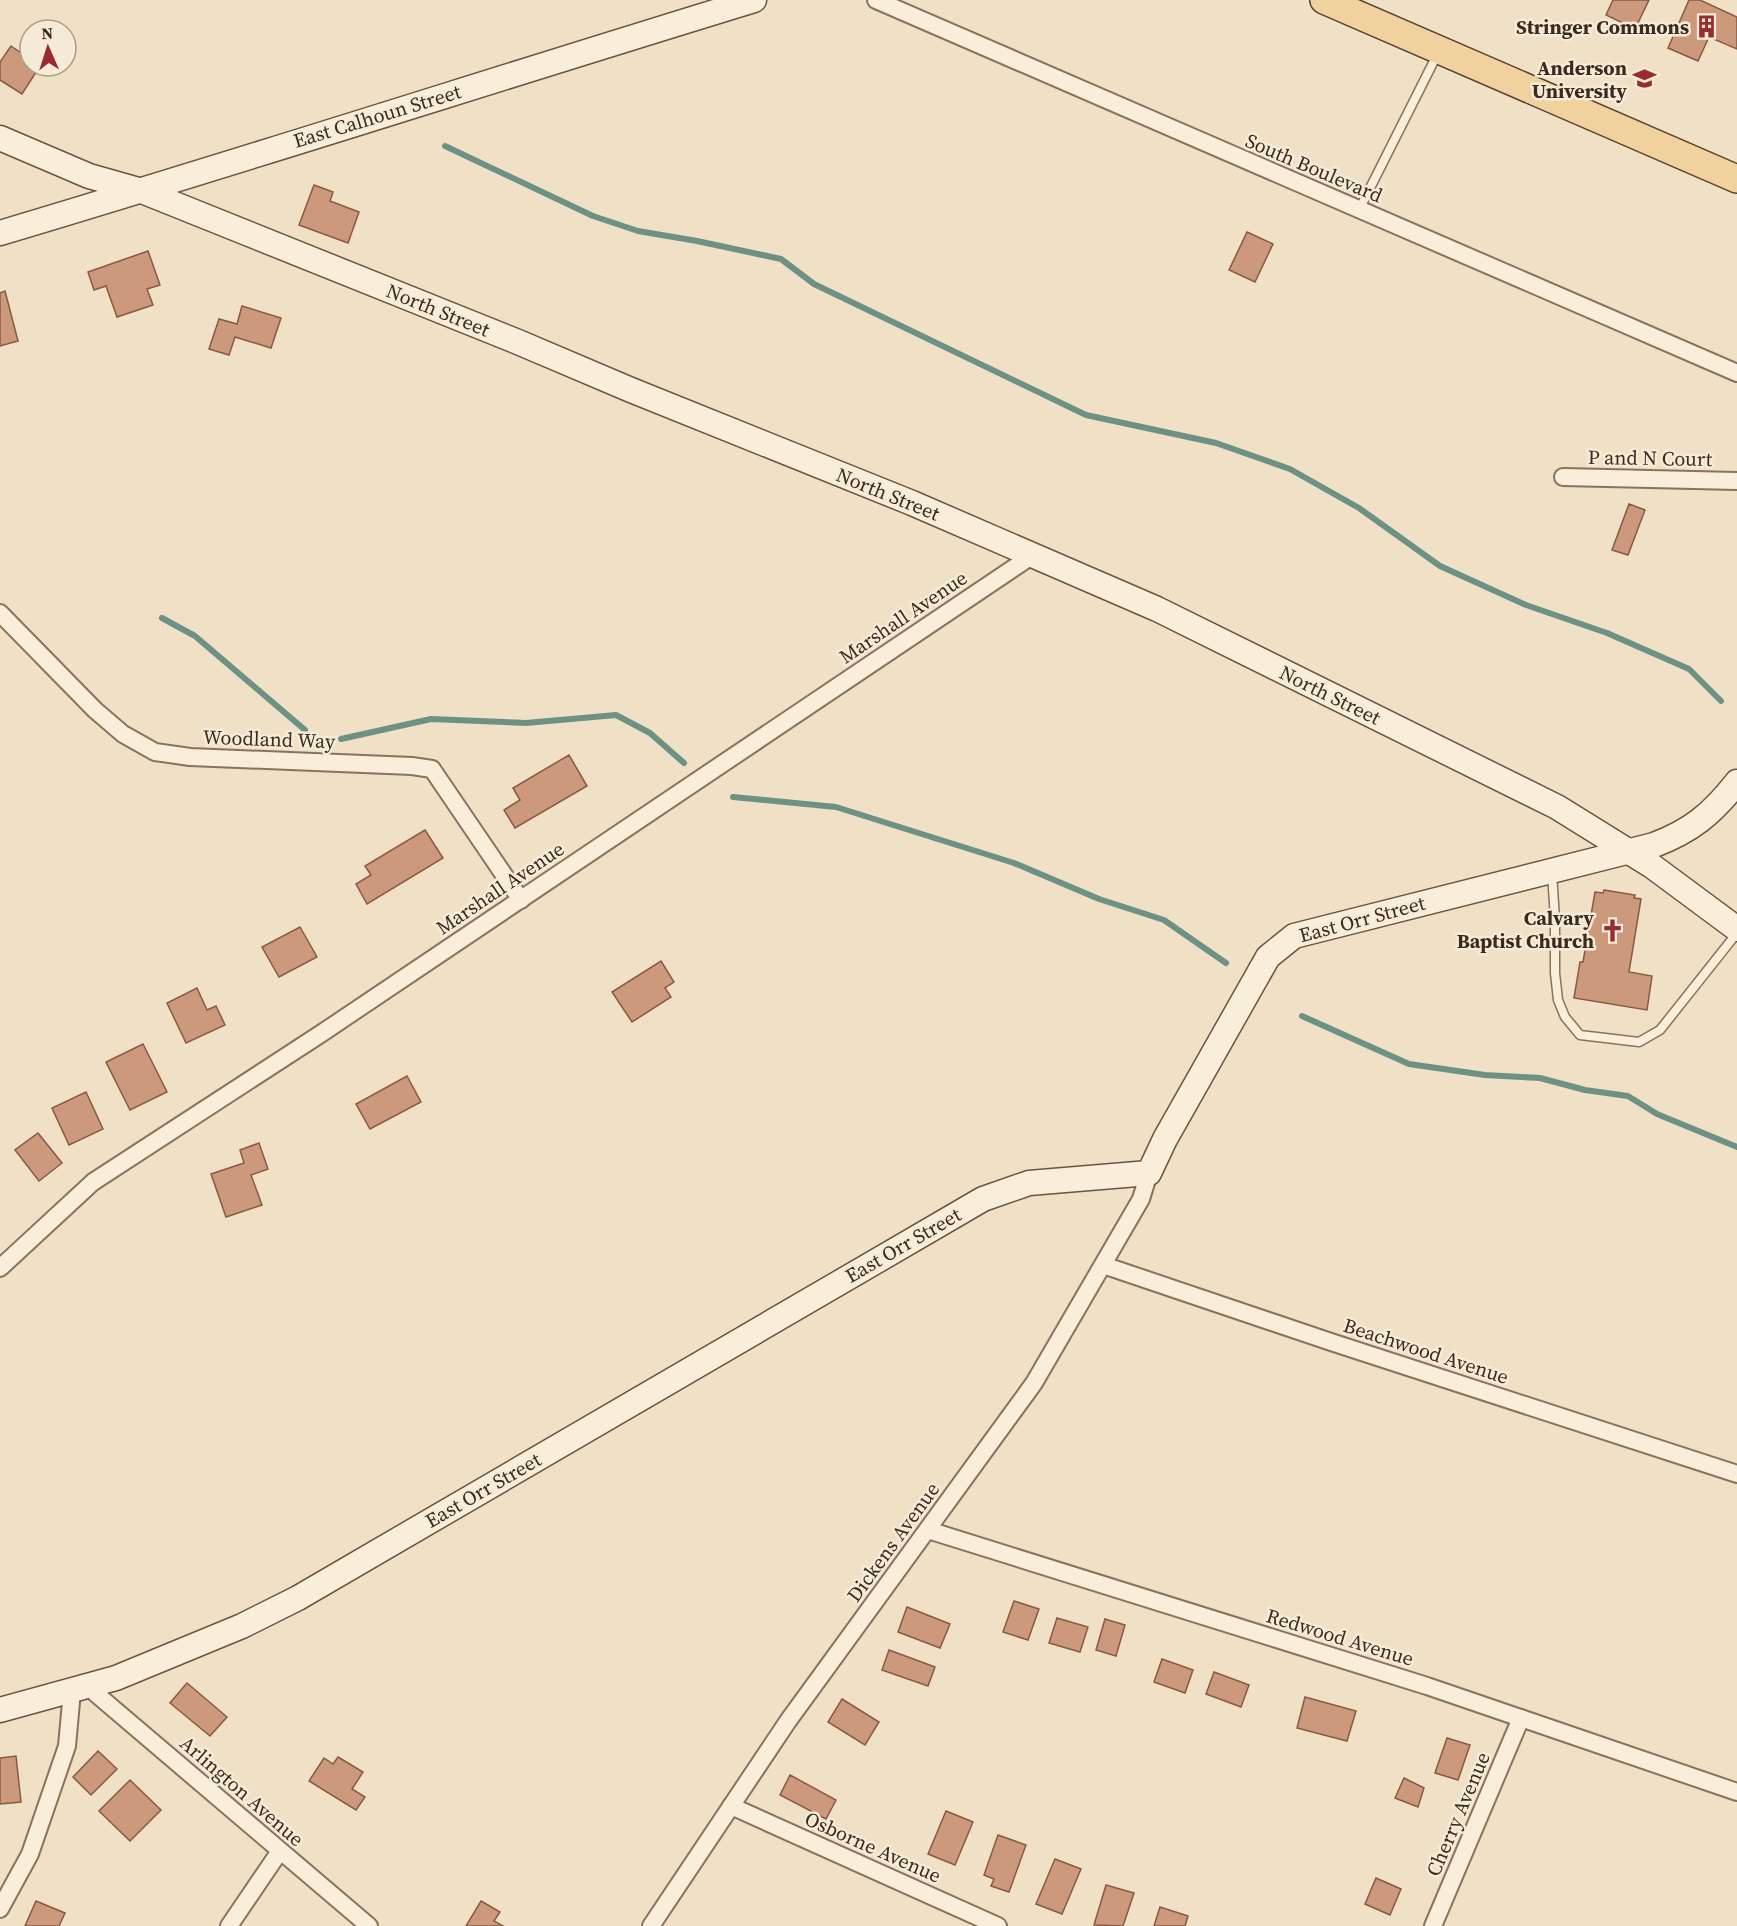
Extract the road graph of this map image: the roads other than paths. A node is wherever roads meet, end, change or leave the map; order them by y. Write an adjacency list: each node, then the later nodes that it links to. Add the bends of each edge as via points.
1 (754, 0): 7 (street, East Calhoun Street)
2 (876, 0): 8 (street, South Boulevard)
3 (1324, 0): 4 (main road)
4 (1439, 50): 6 (main road); 8 (lane)
5 (0, 138): 7 (street, North Street, via 89,176)
6 (1737, 179)
7 (141, 191): 9 (street, East Calhoun Street); 13 (street, North Street)
8 (1358, 210): 10 (street, South Boulevard)
9 (0, 233)
10 (1737, 373)
11 (1563, 477): 12 (street, P and N Court)
12 (1737, 481)
13 (1033, 555): 16 (street, North Street, via 1157,609 1557,807); 18 (street, Marshall Avenue)
14 (0, 613): 18 (street, Woodland Way, via 95,710 123,734 155,752 432,769)
15 (1737, 782): 16 (street, East Orr Street, via 1719,806 1678,836)
16 (1628, 852): 17 (street, East Orr Street); 19 (street, North Street)
17 (1552, 872): 19 (lane, via 1558,1000 1565,1017 1580,1035 1639,1042 1660,1030); 20 (street, East Orr Street, via 1294,936 1268,957)
18 (521, 900): 22 (street, Marshall Avenue, via 93,1182)
19 (1737, 931)
20 (1149, 1173): 21 (street, Dickens Avenue, via 1141,1199); 25 (street, East Orr Street, via 1029,1183 983,1199 298,1598 242,1626)
21 (1102, 1265): 23 (street, Beachwood Avenue); 24 (street, Dickens Avenue, via 1034,1383)
22 (0, 1268)
23 (1737, 1474)
24 (928, 1530): 27 (street, Redwood Avenue); 29 (street, Dickens Avenue)
25 (80, 1689): 26 (street, East Orr Street); 30 (street, Arlington Avenue); 31 (street, via 67,1746 30,1854)
26 (0, 1710)
27 (1521, 1718): 28 (street, Redwood Avenue); 36 (street, Cherry Avenue)
28 (1737, 1792)
29 (731, 1806): 34 (street, Dickens Avenue); 35 (street, Osborne Avenue)
30 (280, 1851): 32 (street); 33 (street, Arlington Avenue)
31 (0, 1909)
32 (229, 1926)
33 (369, 1926)
34 (651, 1926)
35 (998, 1926)
36 (1433, 1926)

